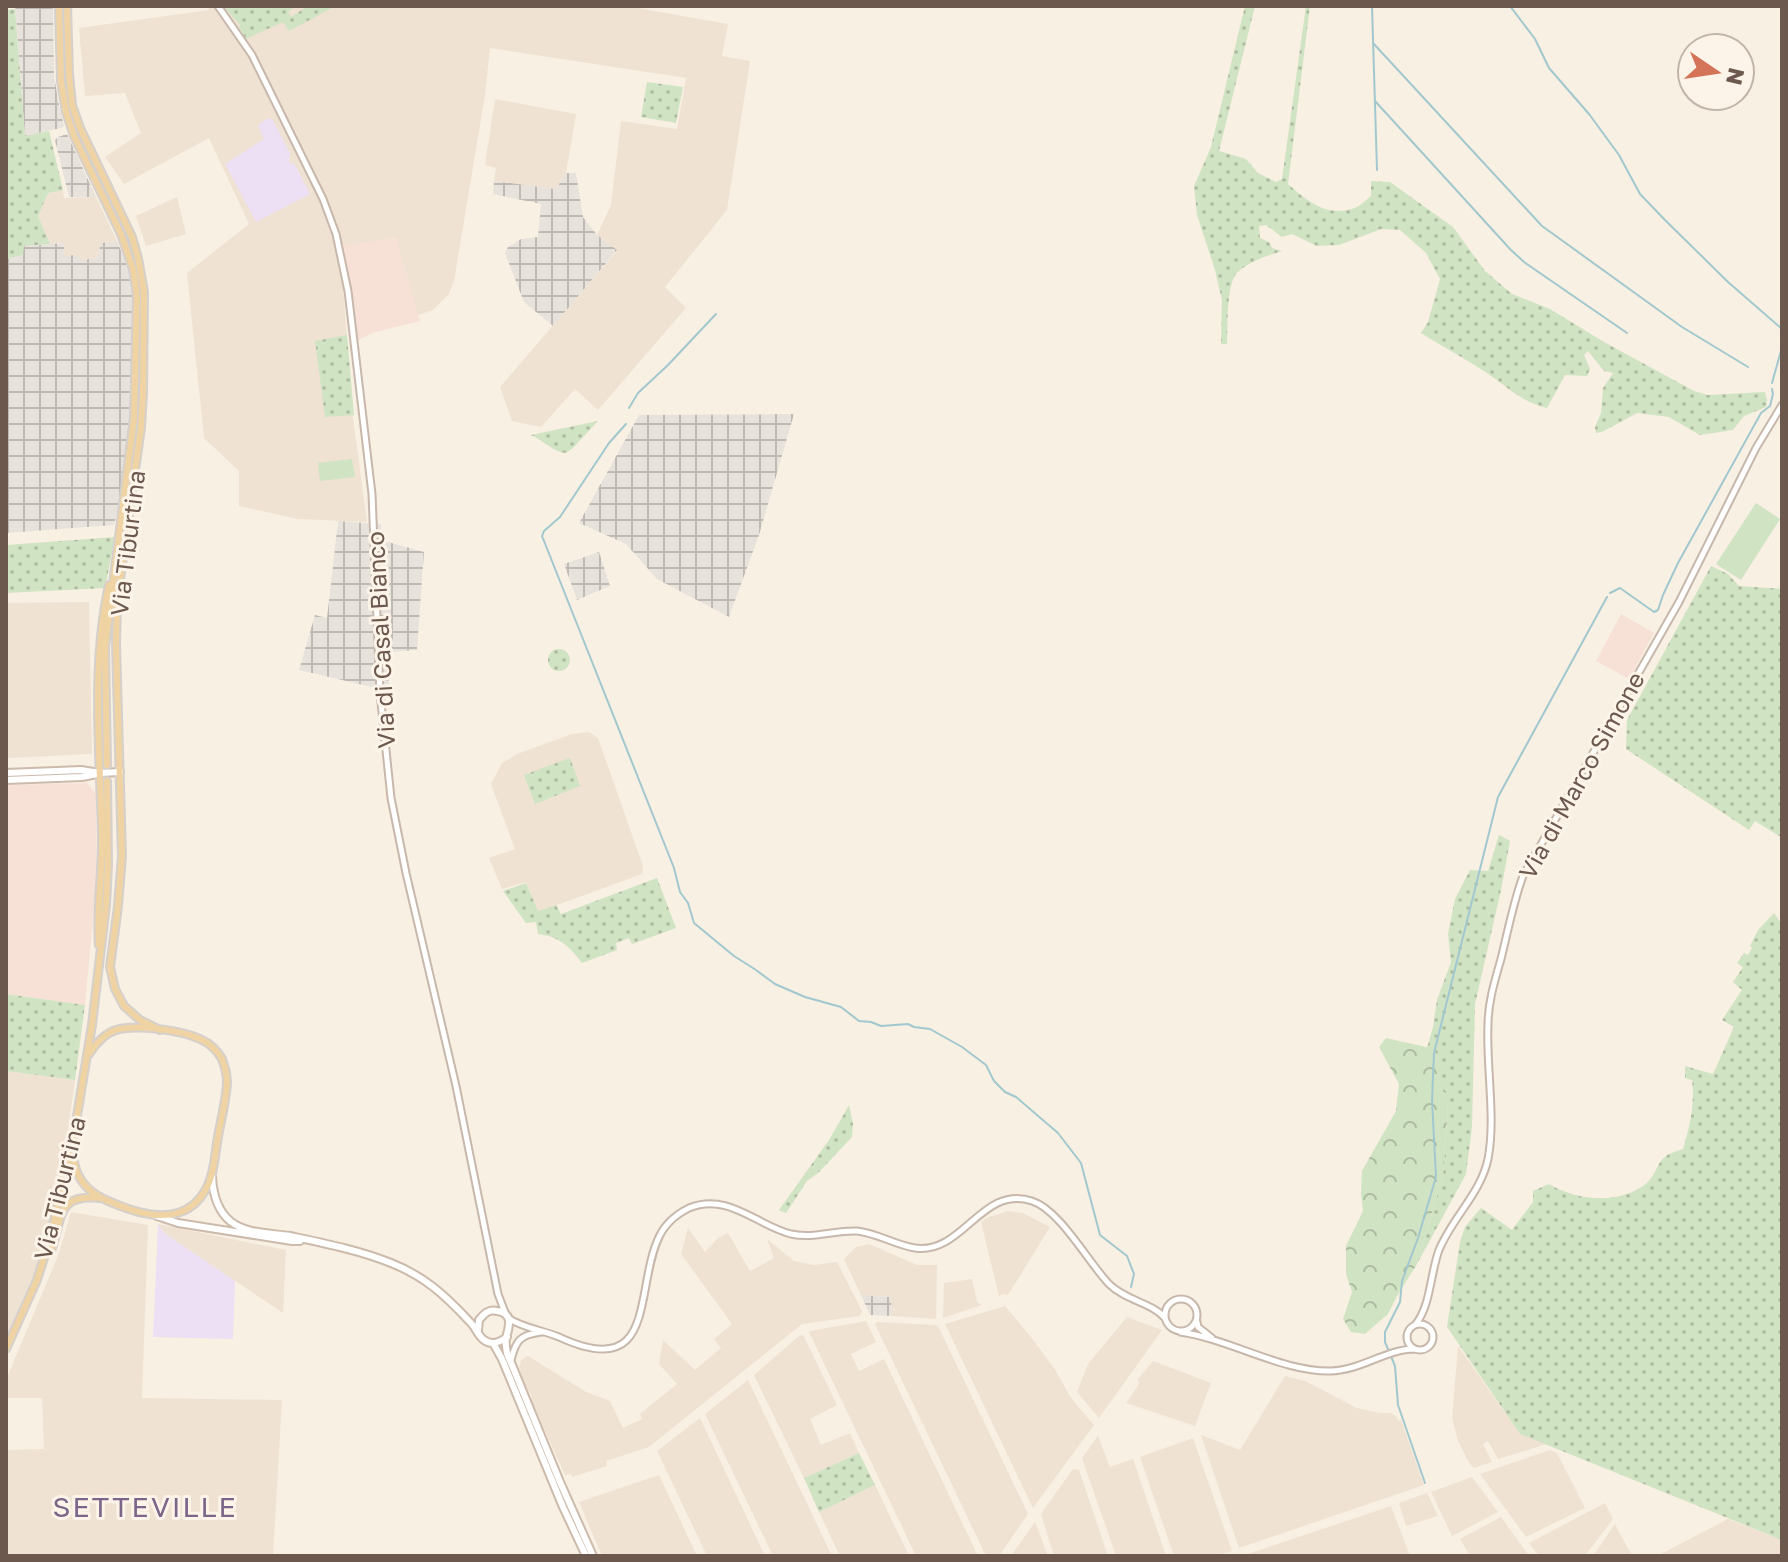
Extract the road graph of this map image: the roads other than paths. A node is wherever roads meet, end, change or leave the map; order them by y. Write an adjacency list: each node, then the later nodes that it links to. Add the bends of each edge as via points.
1 (59, 6): 5 (main road, Via Tiburtina, via 66,112 121,234 137,288 135,407)
2 (68, 6): 8 (main road, Via Tiburtina, via 76,118 132,237 144,292 141,427 117,601)
3 (218, 6): 24 (street, Via di Casal Bianco, via 252,55 313,178 344,265 372,494 380,693 391,798)
4 (1782, 405): 26 (street, Via di Marco Simone, via 1679,602 1523,876 1488,1016 1487,1162 1442,1244)
5 (119, 542): 6 (main road, via 99,647); 7 (main road, Via Tiburtina, via 105,647)
6 (100, 750): 10 (main road); 11 (main road)
7 (107, 765)
8 (120, 772): 10 (main road); 16 (main road, Via Tiburtina, via 122,856 110,967 124,1006)
9 (6, 773): 11 (main road)
10 (100, 773): 11 (main road); 14 (main road)
11 (81, 774): 12 (main road); 14 (main road)
12 (6, 780)
13 (107, 781): 15 (main road, Via Tiburtina, via 108,877)
14 (101, 792): 15 (main road)
15 (100, 960): 17 (main road, Via Tiburtina)
16 (160, 1030): 17 (main road, via 113,1031); 19 (main road, via 209,1044 225,1069)
17 (86, 1062): 18 (main road, Via Tiburtina)
18 (73, 1140): 20 (main road, via 80,1179); 23 (main road, Via Tiburtina)
19 (212, 1173): 21 (main road, via 193,1205); 22 (main road, via 216,1202 233,1223)
20 (104, 1199): 21 (main road); 23 (main road, via 77,1199 64,1207)
21 (157, 1216): 22 (main road)
22 (303, 1241): 29 (main road, via 361,1252 410,1271)
23 (37, 1280): 44 (main road, Via Tiburtina)
24 (498, 1294): 28 (street); 31 (street, Via di Casal Bianco)
25 (1170, 1303): 27 (street); 32 (street); 33 (street, via 1189,1300)
26 (1425, 1306): 34 (street, Via di Marco Simone); 36 (street, Via di Marco Simone)
27 (1150, 1307): 32 (street); 40 (street, via 1111,1286 1053,1216 1031,1200 994,1204 948,1242 923,1249 865,1232 794,1235 736,1208 713,1204 685,1210 664,1227 639,1321 628,1338 597,1350)
28 (488, 1311): 30 (main road); 31 (main road)
29 (461, 1313): 30 (main road); 38 (main road)
30 (481, 1316): 38 (main road)
31 (507, 1316): 35 (street); 39 (main road)
32 (1165, 1318): 37 (street)
33 (1197, 1321): 37 (street); 41 (street)
34 (1415, 1325): 36 (street); 42 (street)
35 (533, 1328): 39 (street); 40 (street)
36 (1431, 1328): 45 (street, via 1432,1344)
37 (1180, 1332): 41 (street)
38 (479, 1333): 43 (main road)
39 (508, 1334): 43 (main road); 47 (main road)
40 (551, 1334): 47 (street, via 522,1337)
41 (1213, 1338): 46 (street, via 1317,1370 1347,1369)
42 (1407, 1339): 45 (street); 46 (street)
43 (493, 1343): 48 (main road)
44 (6, 1349)
45 (1415, 1349): 46 (street)
46 (1394, 1352)
47 (511, 1361): 49 (main road)
48 (586, 1556)
49 (593, 1556)

